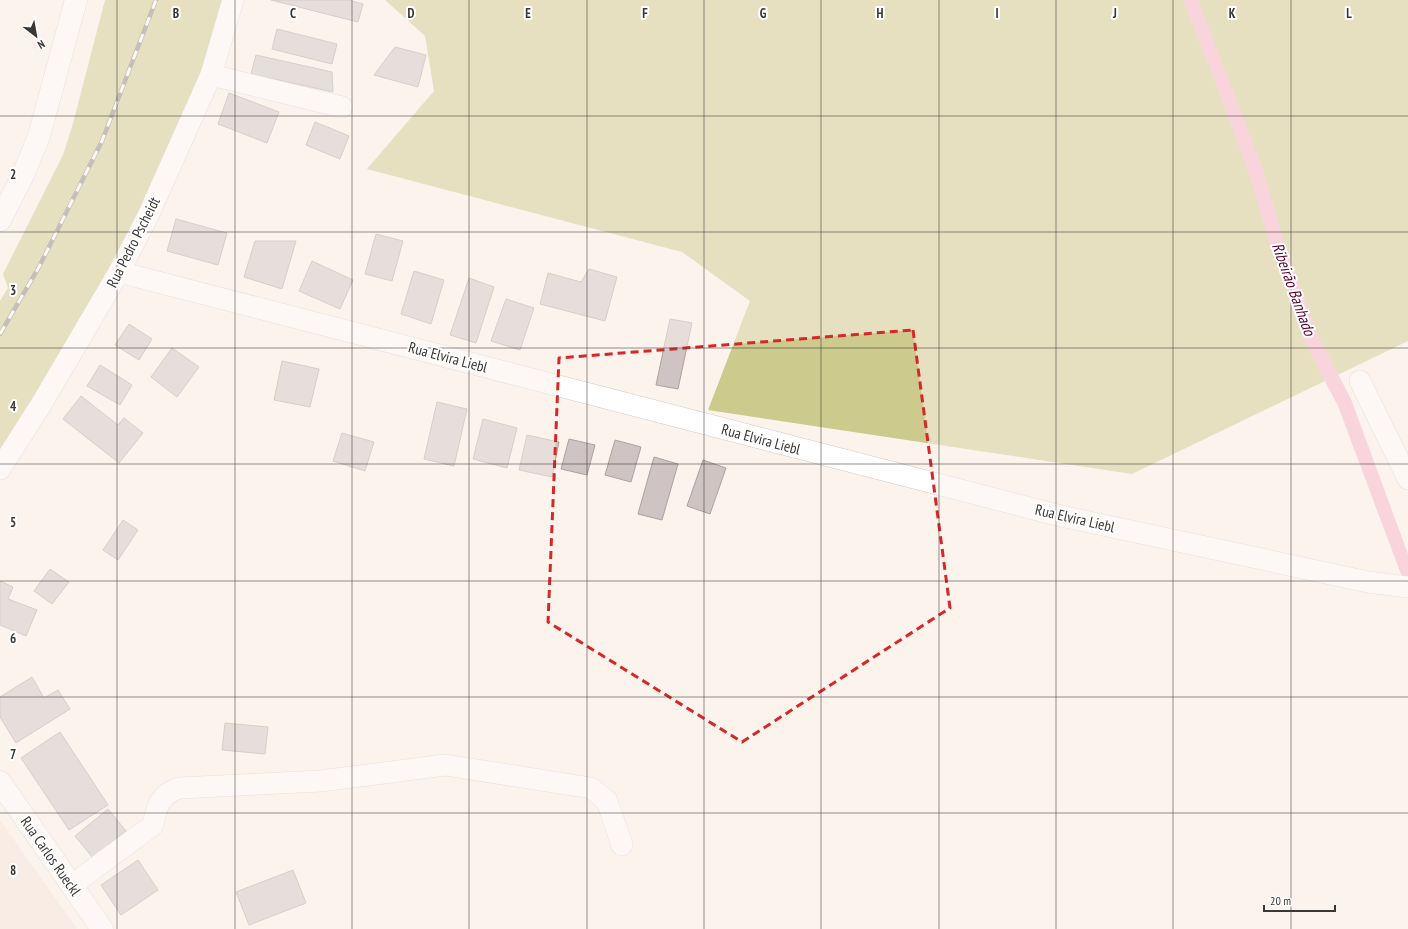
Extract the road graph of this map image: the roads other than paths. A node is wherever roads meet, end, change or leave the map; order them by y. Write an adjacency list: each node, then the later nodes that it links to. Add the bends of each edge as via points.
1 (76, 0): 5 (main road, via 39,136)
2 (233, 0): 3 (street, Rua Pedro Pscheidt)
3 (211, 75): 4 (street); 6 (street, Rua Pedro Pscheidt, via 148,216)
4 (342, 107)
5 (0, 220)
6 (119, 272): 8 (street, Rua Pedro Pscheidt); 10 (street, Rua Elvira Liebl, via 1061,516 1368,582)
7 (1360, 381): 9 (street)
8 (0, 469)
9 (1408, 479)
10 (1408, 587)
11 (0, 782): 13 (main road, Rua Carlos Rueckl)
12 (622, 845): 13 (street, via 607,801 592,788 445,765 321,781 179,788 168,792 158,805 153,825)
13 (72, 885): 14 (main road, Rua Carlos Rueckl)
14 (102, 929)

